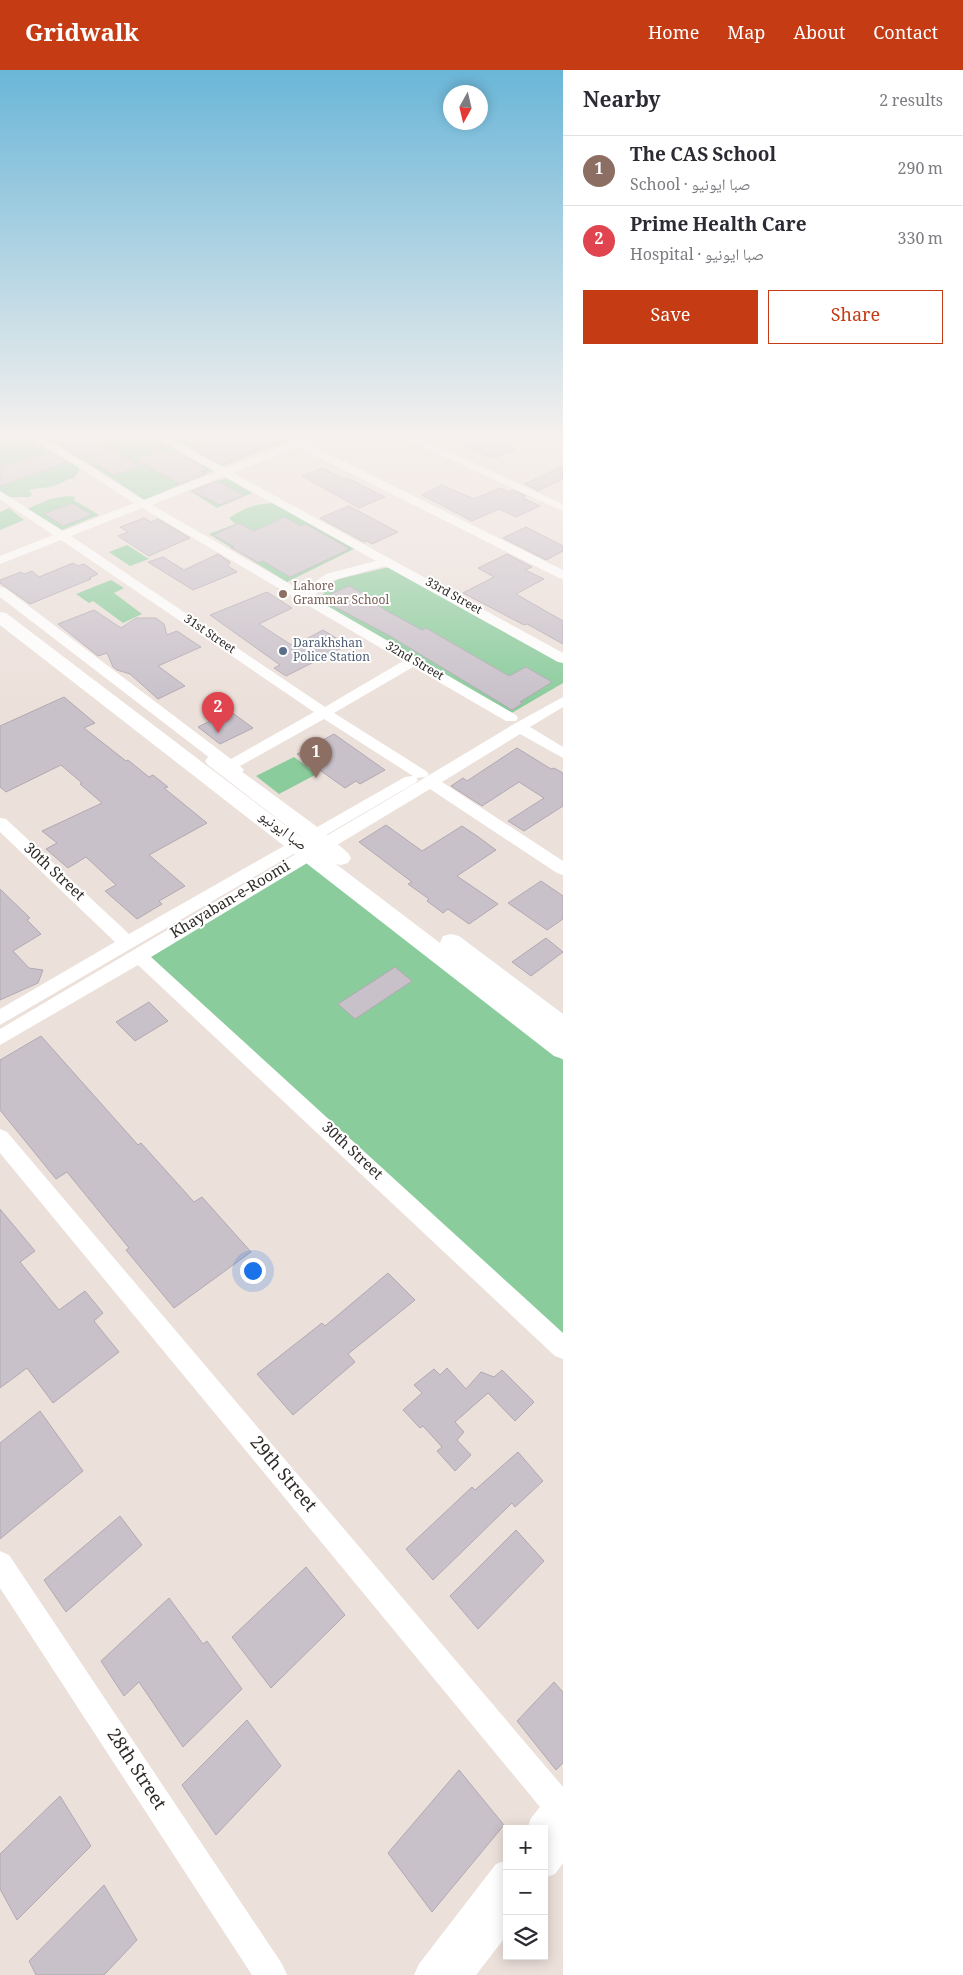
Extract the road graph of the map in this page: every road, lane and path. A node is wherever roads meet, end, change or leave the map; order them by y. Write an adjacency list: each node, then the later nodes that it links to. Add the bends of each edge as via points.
1 (46, 525): 6 (street, 31st Street)
2 (90, 525): 6 (street)
3 (179, 525): 11 (street, 32nd Street)
4 (321, 525): 8 (street, 33rd Street)
5 (463, 525): 9 (street)
6 (62, 536): 7 (street); 18 (street, 31st Street)
7 (0, 560)
8 (388, 561): 11 (street, via 330,578); 14 (street, 33rd Street)
9 (563, 575)
10 (0, 591): 21 (street)
11 (303, 596): 15 (street, 32nd Street)
12 (0, 599): 21 (main road, صبا ایونیو)
13 (0, 617): 24 (main road, صبا ایونیو)
14 (563, 659)
15 (413, 661): 18 (street); 19 (street, 32nd Street)
16 (563, 689): 19 (street, Khayaban-e-Roomi)
17 (563, 701): 19 (street, Khayaban-e-Roomi)
18 (323, 712): 21 (street); 22 (street, 31st Street)
19 (515, 722): 20 (street, 32nd Street); 22 (street, Khayaban-e-Roomi)
20 (563, 753)
21 (227, 767): 24 (main road, صبا ایونیو)
22 (426, 778): 24 (street, Khayaban-e-Roomi); 25 (street, 31st Street)
23 (0, 823): 26 (street, 30th Street)
24 (313, 842): 26 (street, Khayaban-e-Roomi); 28 (main road, صبا ایونیو); 30 (main road, صبا ایونیو)
25 (563, 869)
26 (133, 949): 27 (street, Khayaban-e-Roomi); 29 (street, Khayaban-e-Roomi); 32 (street, 30th Street)
27 (0, 1018)
28 (563, 1027)
29 (0, 1038)
30 (563, 1049)
31 (0, 1138): 34 (street, 29th Street)
32 (563, 1348)
33 (0, 1564): 39 (street, 28th Street)
34 (557, 1812)
35 (563, 1839): 36 (street)
36 (548, 1857)
37 (503, 1880): 40 (street)
38 (503, 1915): 41 (street)
39 (271, 1975)
40 (430, 1975)
41 (456, 1975)

